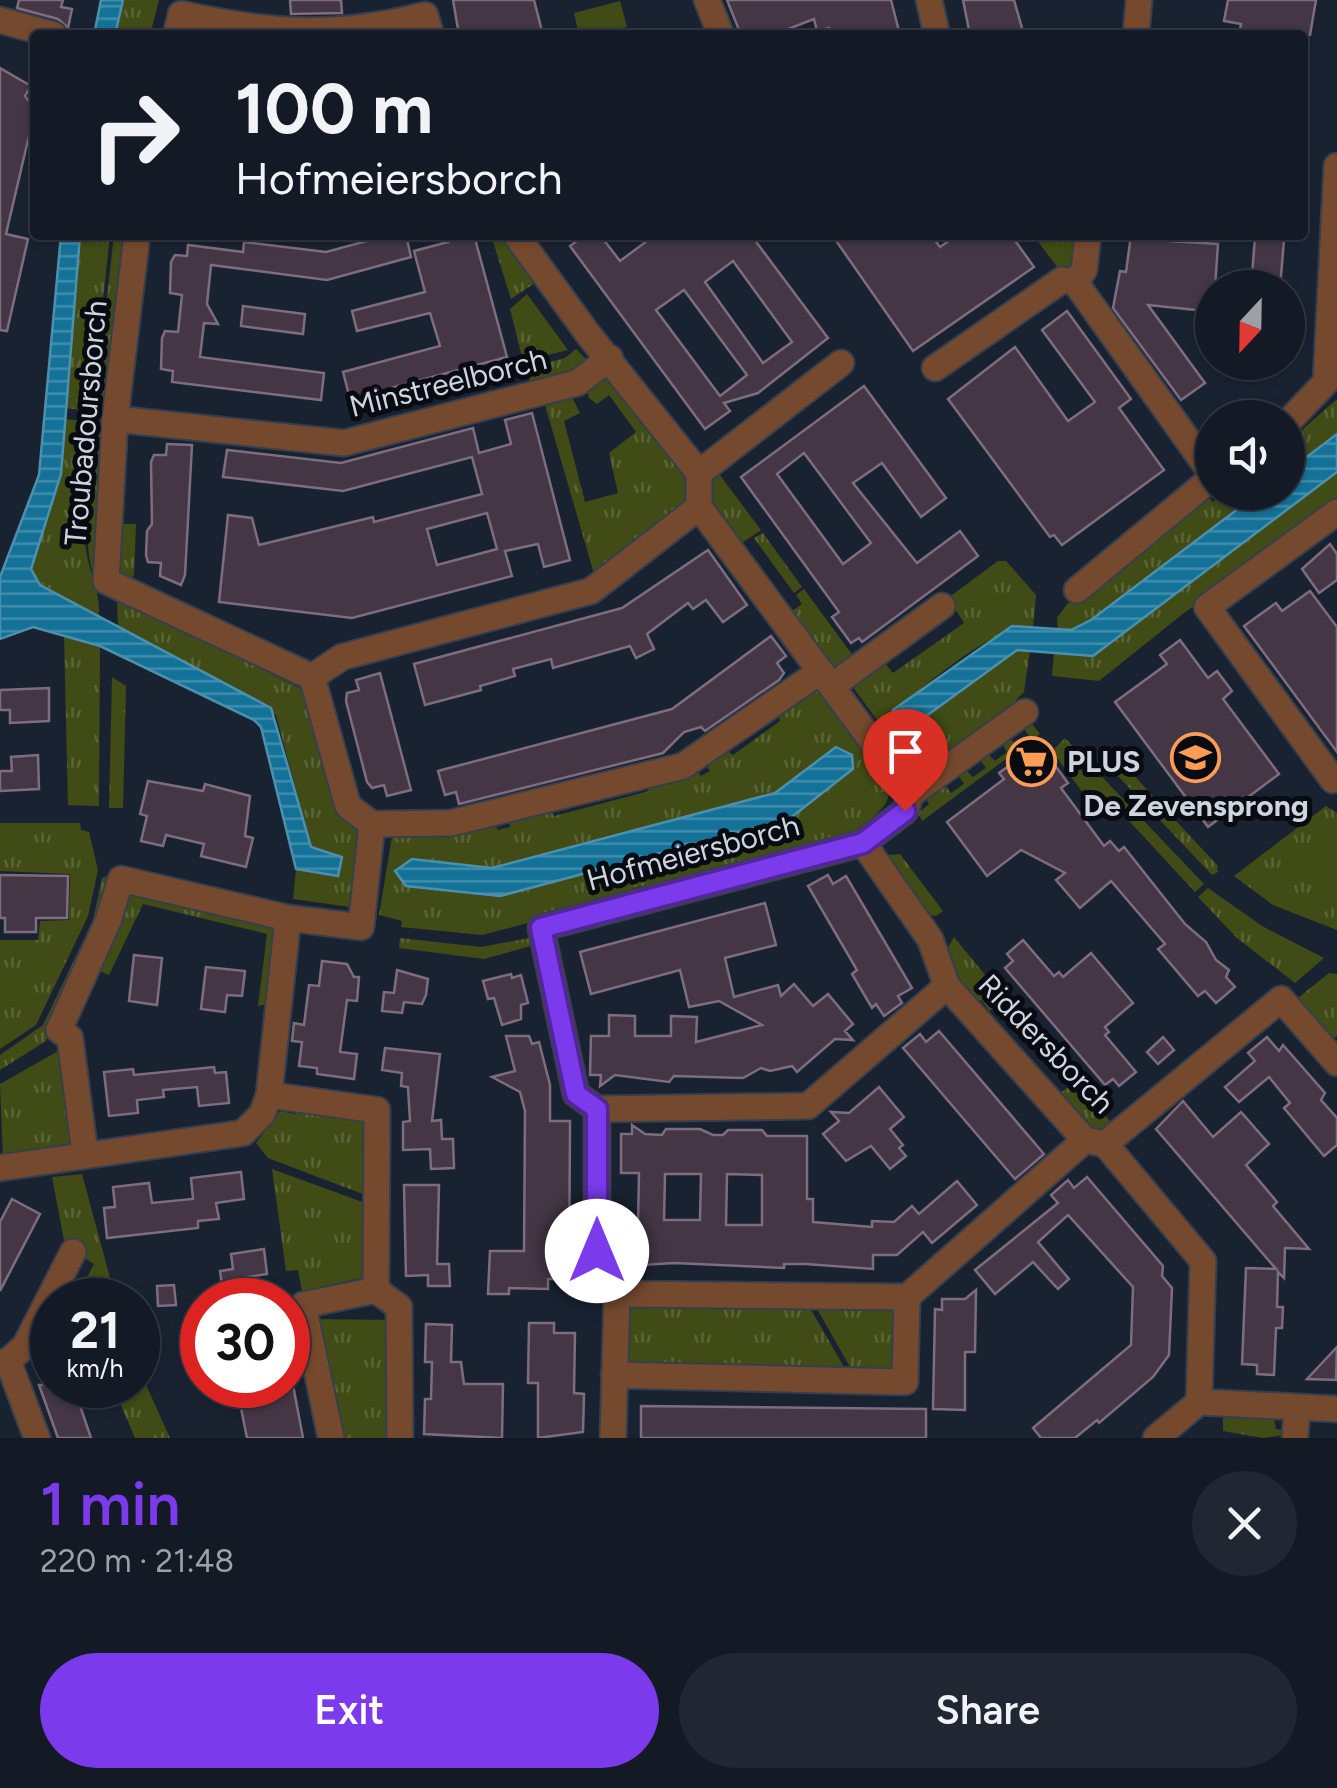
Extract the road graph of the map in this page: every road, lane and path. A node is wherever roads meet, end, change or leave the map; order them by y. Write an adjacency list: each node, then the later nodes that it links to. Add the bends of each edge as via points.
1 (706, 0): 10 (street)
2 (929, 0): 11 (street)
3 (1138, 0): 12 (street)
4 (0, 20): 7 (street)
5 (179, 24): 8 (street)
6 (428, 25): 9 (street)
7 (36, 30)
8 (257, 30)
9 (341, 30)
10 (719, 30)
11 (936, 30)
12 (1136, 30)
13 (1337, 166): 21 (street)
14 (136, 240): 23 (street, Troubadoursborch)
15 (520, 240): 18 (street)
16 (1087, 240): 17 (street, via 1084,270)
17 (1075, 282): 20 (street, via 1062,280); 24 (street)
18 (610, 358): 23 (street, Minstreelborch, via 577,383 344,443); 25 (street)
19 (842, 363): 25 (street)
20 (935, 368)
21 (1331, 384): 22 (street)
22 (1305, 407)
23 (115, 419): 31 (street, Troubadoursborch, via 106,581)
24 (1195, 452)
25 (699, 473): 27 (street)
26 (1195, 490): 29 (street)
27 (699, 506): 31 (street, via 591,591 342,658); 32 (street)
28 (1337, 512): 34 (street, via 1206,608)
29 (1077, 590)
30 (942, 606): 32 (street)
31 (312, 677): 36 (street, via 348,806)
32 (826, 678): 35 (street); 36 (street, via 683,766 451,823)
33 (1025, 712): 35 (street)
34 (1337, 778)
35 (911, 794): 37 (street, via 905,811)
36 (372, 824): 38 (street, via 361,927)
37 (863, 843): 39 (street, Riddersborch, via 930,939); 42 (street, Hofmeiersborch, via 541,928 576,1094)
38 (288, 918): 41 (street); 44 (street, via 120,879 59,1030 70,1038)
39 (946, 986): 42 (street, via 808,1106); 43 (street, Riddersborch)
40 (1337, 1064): 43 (street, via 1282,1000)
41 (268, 1095): 44 (street, via 262,1114 232,1137); 47 (street, via 376,1110)
42 (597, 1109): 48 (street, via 596,1286)
43 (1095, 1142): 49 (street); 52 (street, Riddersborch, via 1203,1260)
44 (85, 1154): 45 (street)
45 (0, 1168)
46 (73, 1252): 50 (street, via 26,1346)
47 (376, 1290): 56 (street, via 302,1304); 57 (street, via 399,1307)
48 (617, 1294): 49 (street); 51 (street)
49 (907, 1297): 51 (street, via 904,1382)
50 (4, 1362): 55 (street)
51 (614, 1375): 58 (street)
52 (1199, 1402): 53 (street); 59 (street)
53 (1297, 1409): 54 (street); 60 (street)
54 (1337, 1410)
55 (37, 1438)
56 (331, 1438)
57 (400, 1438)
58 (613, 1438)
59 (1156, 1438)
60 (1295, 1438)

